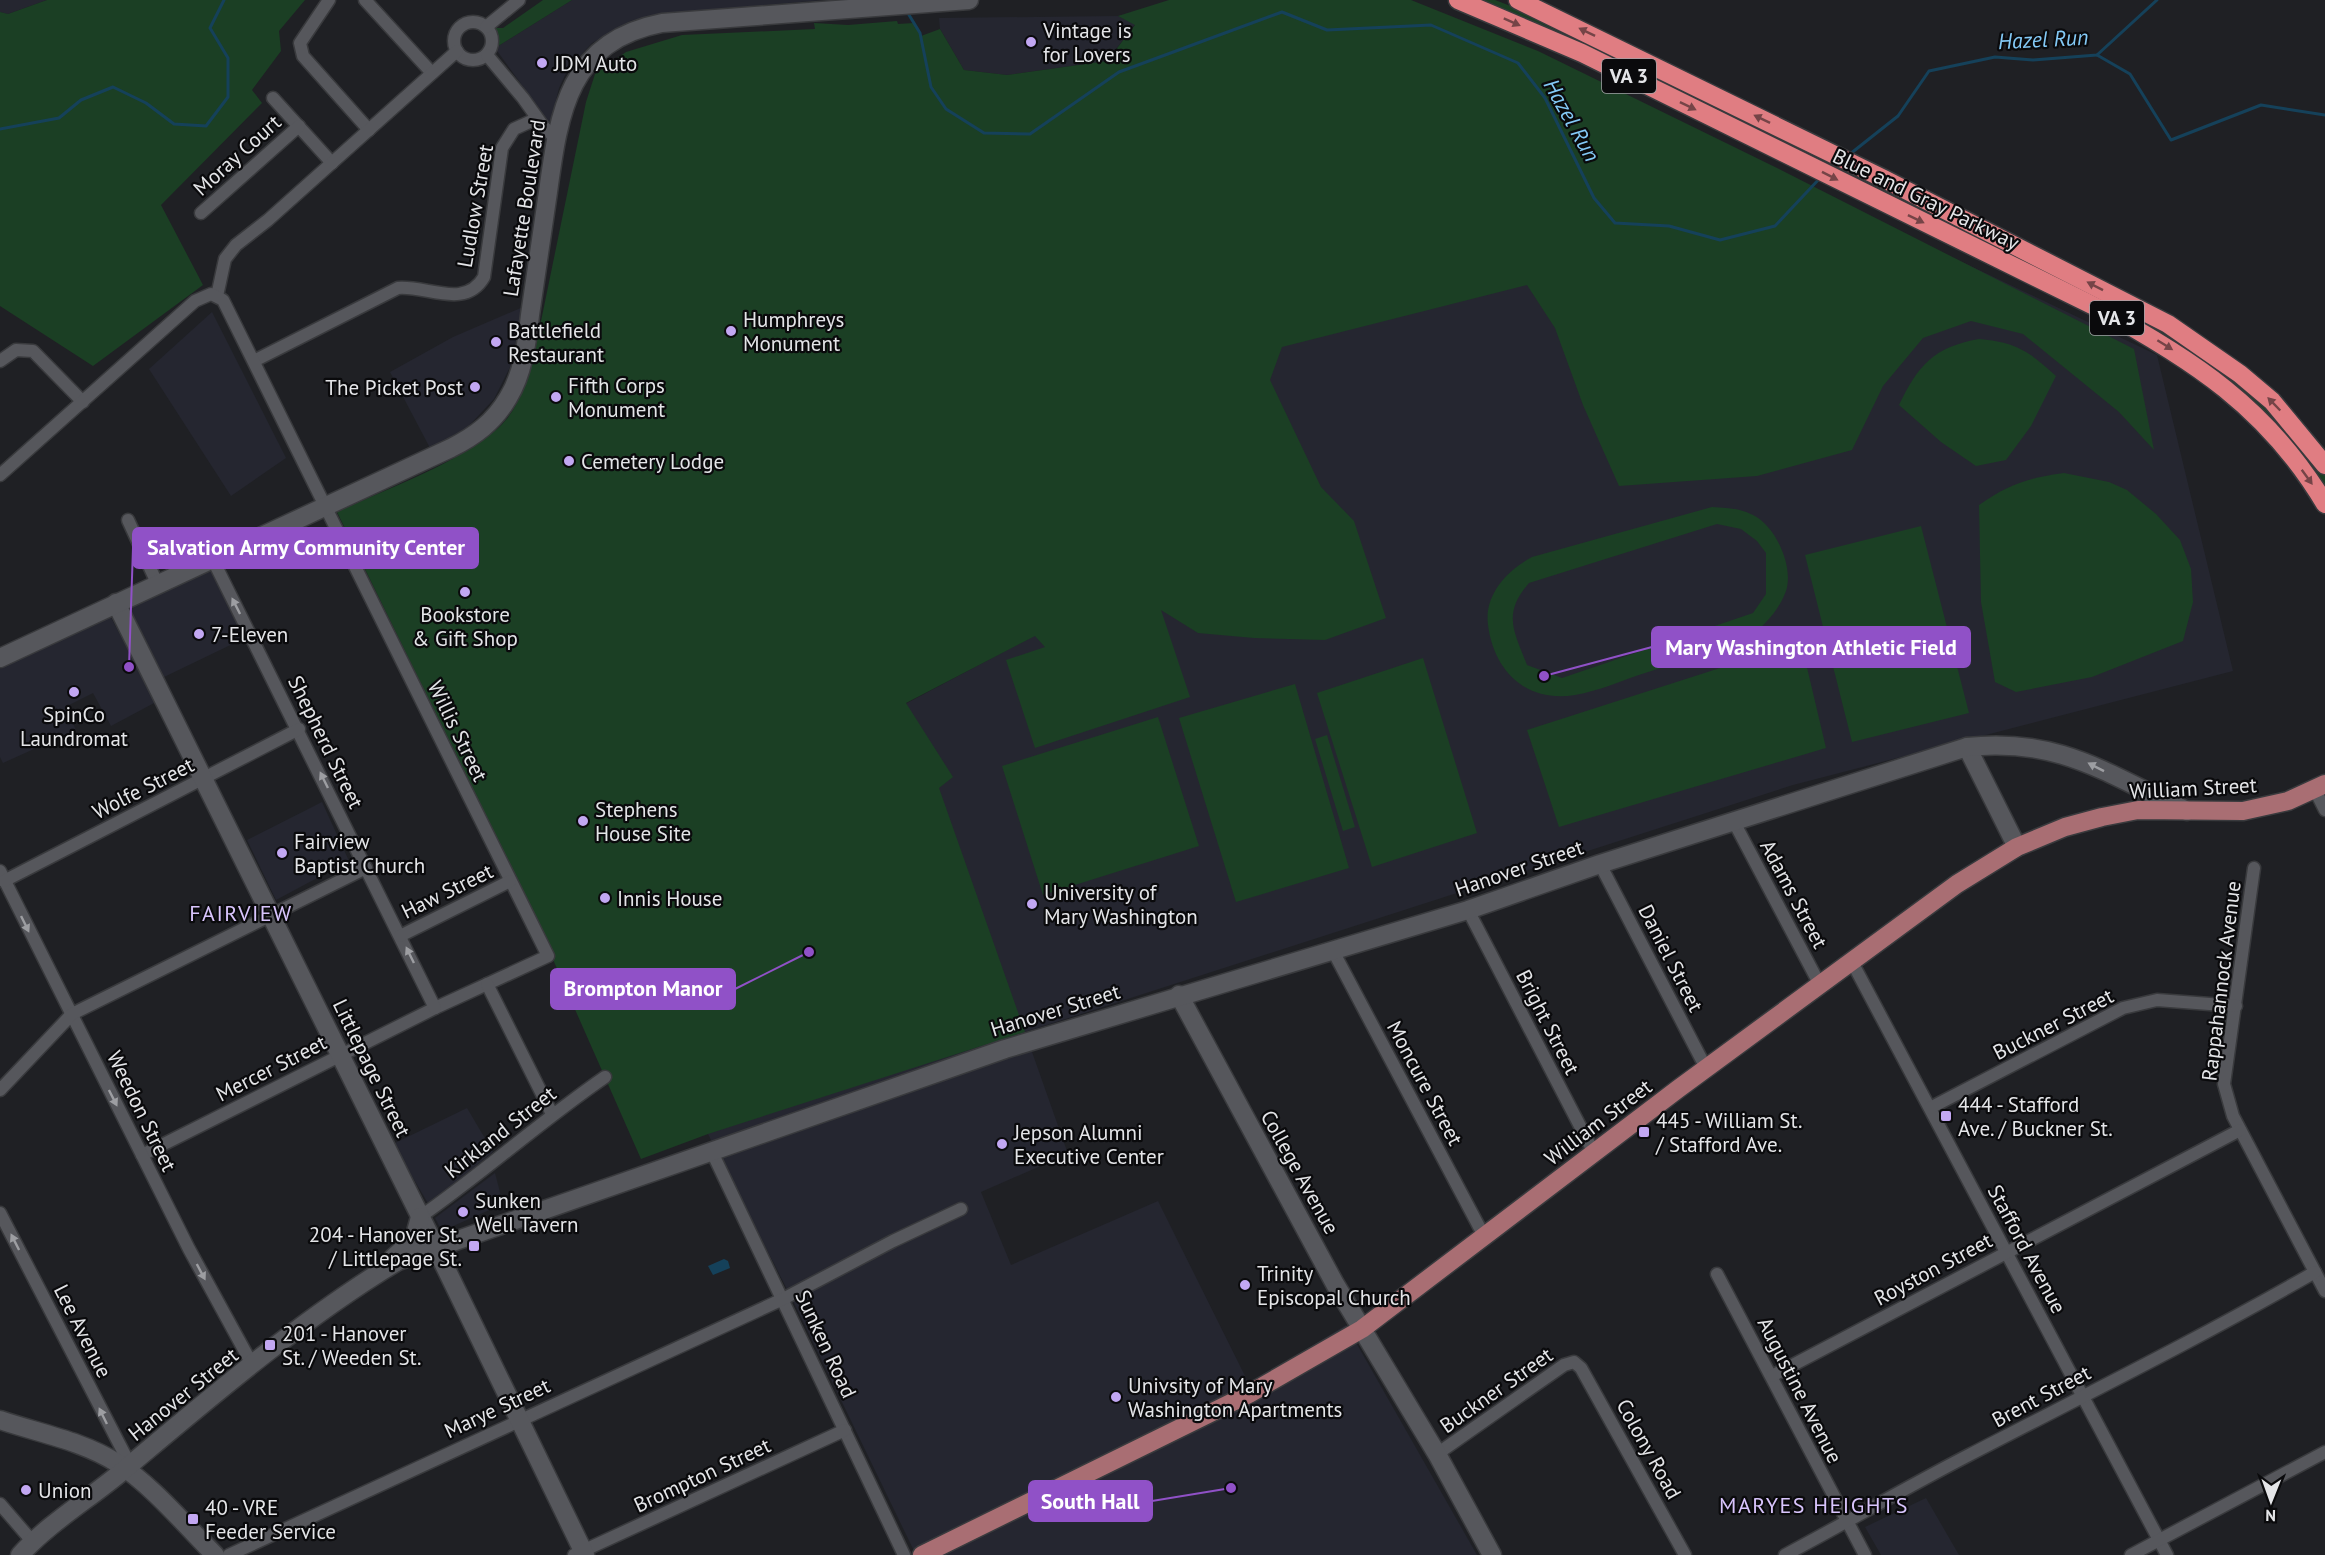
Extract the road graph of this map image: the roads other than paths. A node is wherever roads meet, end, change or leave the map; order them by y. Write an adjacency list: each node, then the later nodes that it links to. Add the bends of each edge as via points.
1 (329, 0): 14 (street, via 300,43 303,56)
2 (365, 0): 10 (street)
3 (969, 0): 15 (street, Lafayette Boulevard, via 662,23 626,34 607,45 583,68 566,99)
4 (1458, 0): 24 (highway, Blue and Gray Parkway / VA 3, one-way to 24, via 1582,53 2096,307 2189,361 2213,377 2271,431)
5 (1518, 0): 22 (highway, Blue and Gray Parkway / VA 3, one-way to 5, via 2272,401 2202,345 2126,301)
6 (513, 2): 7 (street)
7 (486, 27): 8 (street, via 472,22 461,27 454,38); 9 (street, via 493,40)
8 (457, 51): 9 (street, via 467,60); 10 (street)
9 (487, 56): 12 (street)
10 (432, 74): 14 (street)
11 (273, 98): 13 (street)
12 (536, 119): 15 (street); 20 (street, Ludlow Street, via 514,129 502,148 484,278 474,290 452,294 398,288)
13 (298, 126): 16 (street); 17 (street, Moray Court)
14 (369, 130): 16 (street)
15 (555, 138): 25 (street, Lafayette Boulevard, via 528,333 509,397 474,436)
16 (332, 163): 18 (street, via 236,245 225,259)
17 (201, 213)
18 (217, 296): 20 (street, Willis Street, via 229,308); 21 (street, via 211,294 195,301)
19 (0, 361): 21 (street, via 16,350 33,351)
20 (254, 361): 25 (street, Willis Street)
21 (83, 402): 23 (street)
22 (2325, 465)
23 (0, 475)
24 (2325, 504)
25 (324, 506): 27 (street, Lafayette Boulevard); 44 (street, Willis Street)
26 (128, 520): 28 (street)
27 (212, 558): 28 (street, Lafayette Boulevard); 31 (street, Shepherd Street, one-way to 27)
28 (157, 583): 29 (street, Lafayette Boulevard)
29 (116, 603): 30 (street, Lafayette Boulevard); 34 (street, Littlepage Street)
30 (0, 657)
31 (298, 729): 34 (street, Wolfe Street); 41 (street, Shepherd Street, one-way to 31)
32 (1967, 747): 36 (street, Hanover Street, one-way to 32, via 2087,762 2057,752 2012,745); 38 (street, Hanover Street); 39 (street)
33 (2325, 770): 35 (main road)
34 (203, 779): 43 (street, Wolfe Street); 46 (street, Littlepage Street)
35 (2319, 786): 36 (main road, William Street, via 2266,807 2242,811); 37 (street)
36 (2187, 810): 39 (main road, William Street, via 2138,810 2102,817)
37 (2325, 810)
38 (1734, 822): 40 (street, Hanover Street); 52 (street, Adams Street)
39 (2017, 847): 50 (main road, William Street, via 1957,884)
40 (1600, 864): 45 (street, Hanover Street); 58 (street, Daniel Street)
41 (366, 868): 46 (street); 47 (street, Shepherd Street)
42 (2254, 868): 54 (street, Rappahannock Avenue)
43 (2, 876): 56 (street, Weedon Street, one-way to 56)
44 (510, 881): 47 (street, Haw Street); 49 (street, Willis Street)
45 (1468, 910): 48 (street, Hanover Street); 65 (street, Bright Street)
46 (271, 915): 56 (street); 57 (street, Littlepage Street)
47 (400, 936): 55 (street, Shepherd Street, one-way to 47)
48 (1332, 949): 53 (street, Hanover Street); 70 (street, Moncure Street)
49 (548, 956): 51 (street, Mercer Street)
50 (1852, 962): 52 (main road, William Street); 61 (street, Stafford Avenue)
51 (487, 984): 55 (street, Mercer Street); 62 (street)
52 (1820, 985): 58 (main road, William Street)
53 (1179, 995): 64 (street, Hanover Street, via 989,1054); 78 (street, College Avenue)
54 (2236, 1006): 61 (street, Buckner Street, via 2157,1000 2123,1008); 63 (street, Rappahannock Avenue, via 2224,1084)
55 (435, 1008): 57 (street, Mercer Street)
56 (72, 1014): 60 (street); 66 (street, Weedon Street, one-way to 66)
57 (340, 1054): 66 (street, Mercer Street); 69 (street, Littlepage Street)
58 (1707, 1070): 65 (main road, William Street)
59 (605, 1077): 62 (street, Kirkland Street)
60 (0, 1090)
61 (1930, 1108): 72 (street, Stafford Avenue)
62 (552, 1114): 69 (street, Kirkland Street, via 466,1185)
63 (2240, 1130): 72 (street, Royston Street); 74 (street, Rappahannock Avenue)
64 (711, 1150): 71 (street, Hanover Street); 77 (street, Sunken Road)
65 (1593, 1153): 70 (main road, William Street)
66 (142, 1155): 80 (street, Weedon Street, one-way to 80)
67 (961, 1209): 77 (street, Marye Street, via 893,1240)
68 (0, 1213): 88 (street, Lee Avenue, one-way to 68, via 126,1457)
69 (420, 1217): 71 (street, Littlepage Street); 73 (street, via 414,1239)
70 (1484, 1236): 78 (main road, William Street)
71 (435, 1246): 73 (street, Hanover Street); 83 (street, Littlepage Street)
72 (2006, 1252): 81 (street, Royston Street); 82 (street, Stafford Avenue)
73 (379, 1272): 80 (street, Hanover Street, via 341,1296)
74 (2314, 1272): 76 (street, Rappahannock Avenue); 82 (street, Brent Street)
75 (1717, 1274): 81 (street, Augustine Avenue)
76 (2325, 1291)
77 (783, 1299): 83 (street, Marye Street); 85 (street, Sunken Road)
78 (1362, 1329): 87 (street, College Avenue); 98 (main road, William Street, via 1249,1394)
79 (1577, 1364): 87 (street, Buckner Street, via 1564,1365); 100 (street, Colony Road)
80 (254, 1366): 88 (street, Hanover Street)
81 (1773, 1376): 90 (street, Augustine Avenue)
82 (2083, 1397): 90 (street, Brent Street); 91 (street, Stafford Avenue)
83 (519, 1419): 93 (street, Littlepage Street); 96 (street, Marye Street)
84 (0, 1420): 88 (street, via 98,1452)
85 (845, 1430): 93 (street, Brompton Street); 97 (street, Sunken Road)
86 (2325, 1452): 91 (street)
87 (1437, 1455): 99 (street, College Avenue)
88 (126, 1468): 92 (street, Hanover Street); 95 (street)
89 (0, 1504): 92 (street)
90 (1847, 1522): 101 (street, Brent Street); 102 (street, Augustine Avenue)
91 (2159, 1540): 103 (street); 104 (street, Stafford Avenue)
92 (32, 1541): 94 (street, Hanover Street)
93 (580, 1554)
94 (20, 1555)
95 (215, 1555)
96 (229, 1555)
97 (904, 1555)
98 (922, 1555)
99 (1492, 1555)
100 (1685, 1555)
101 (1785, 1555)
102 (1865, 1555)
103 (2132, 1555)
104 (2167, 1555)

